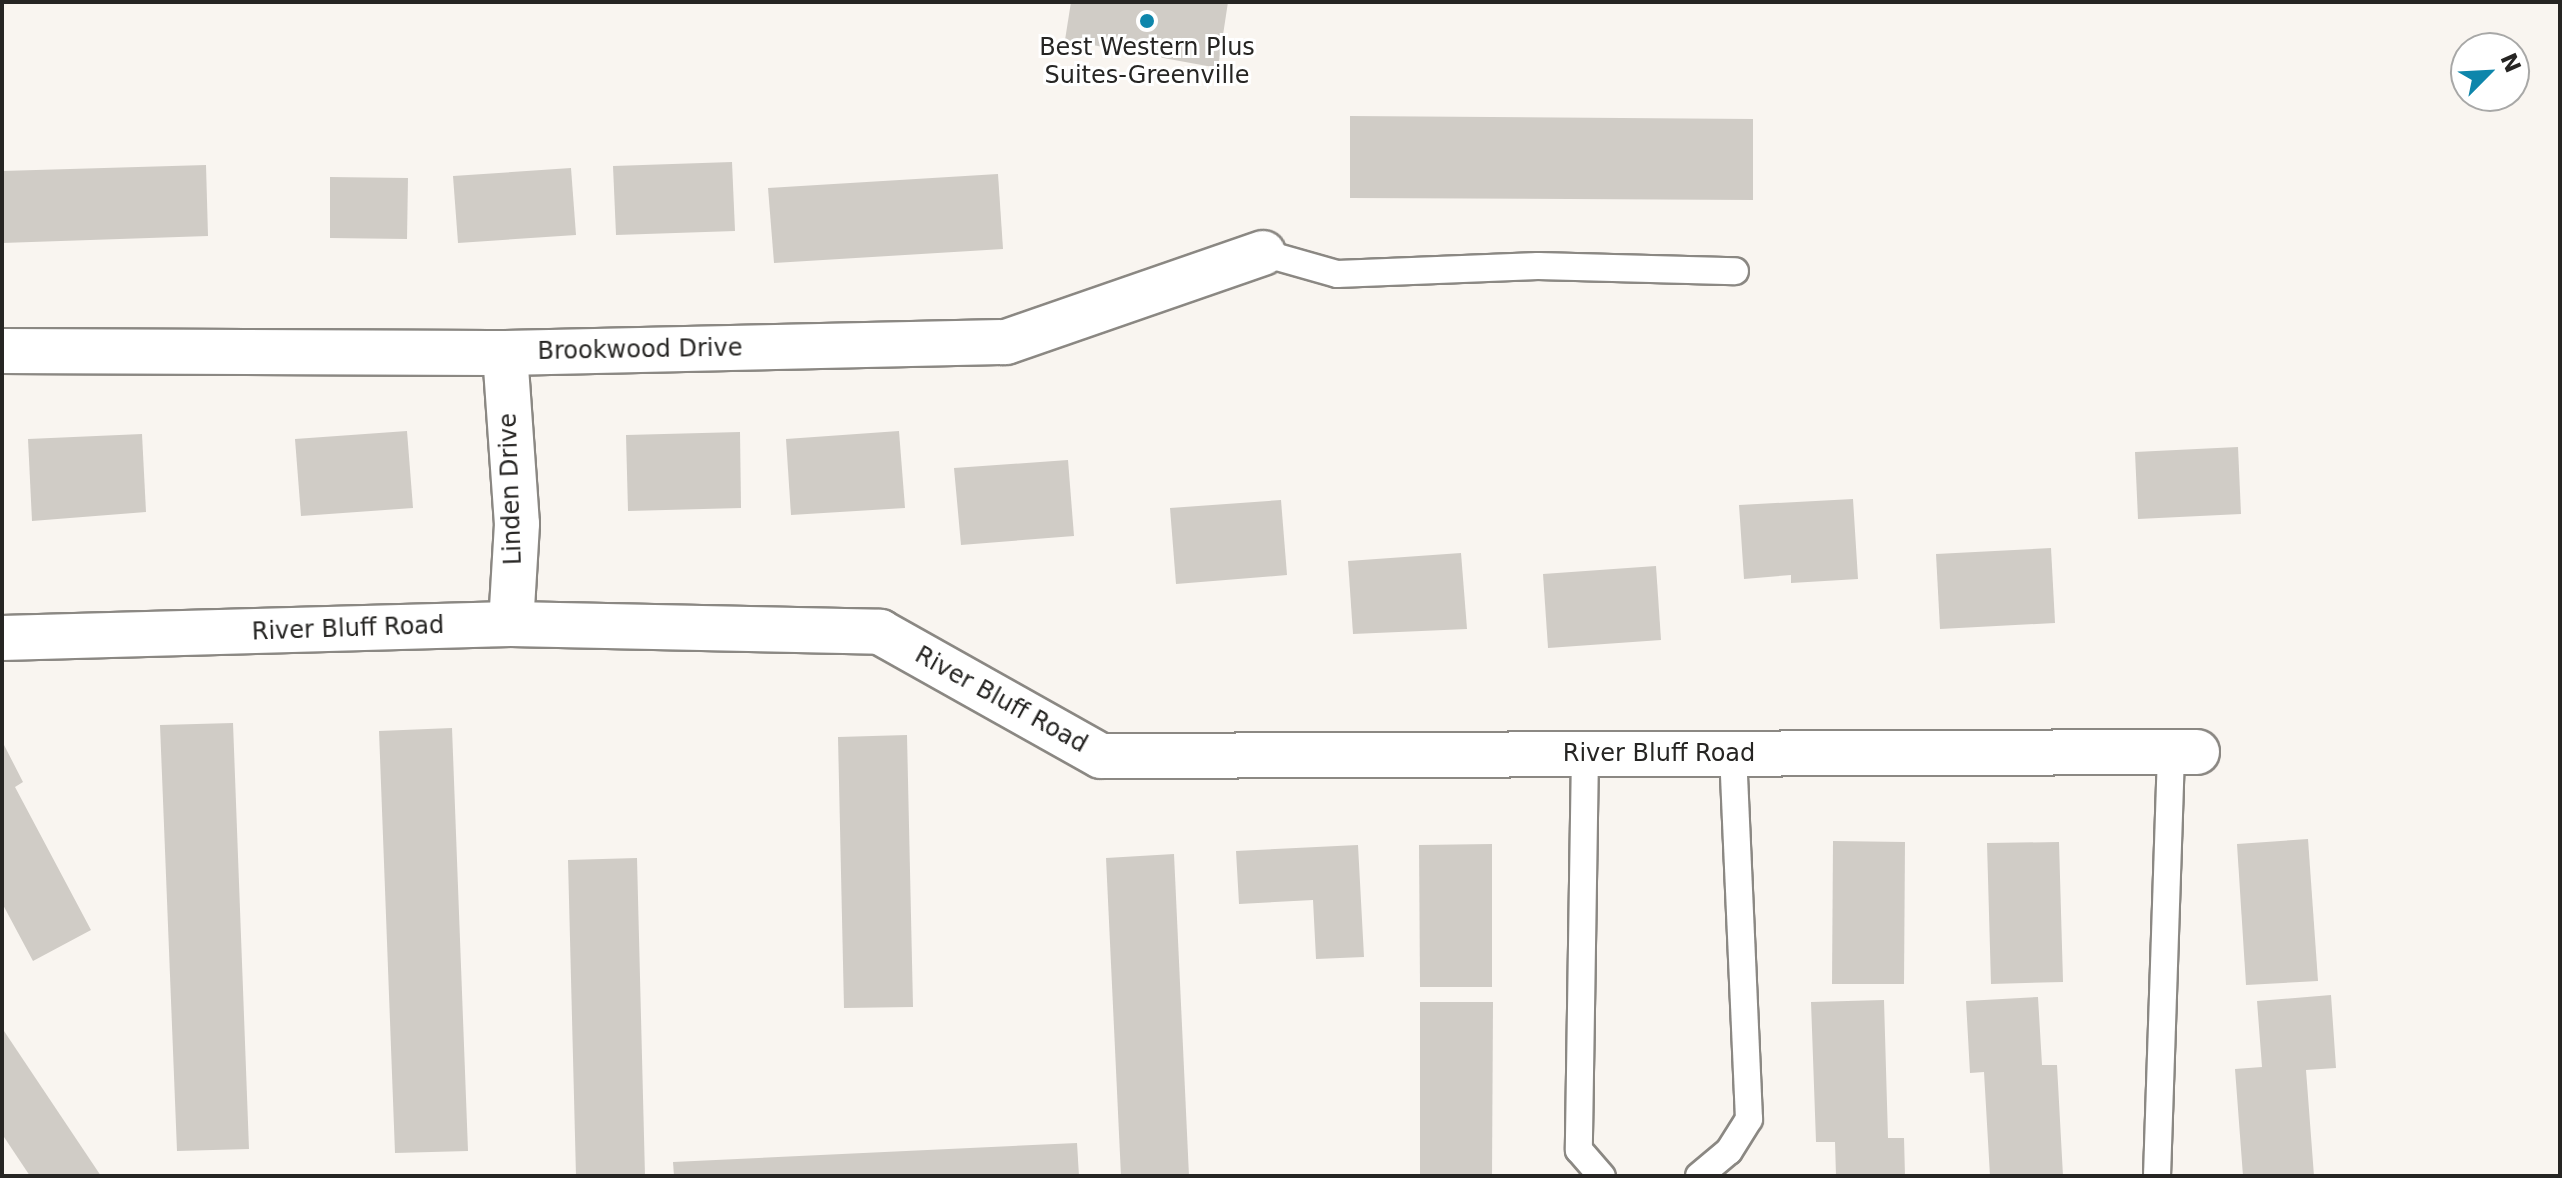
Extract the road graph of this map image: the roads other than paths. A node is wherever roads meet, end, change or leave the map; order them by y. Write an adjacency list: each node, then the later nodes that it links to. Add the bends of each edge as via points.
1 (1263, 253): 2 (lane, via 1337,274 1538,266); 4 (street, Brookwood Drive, via 1006,342)
2 (1735, 271)
3 (2, 351): 4 (street, Brookwood Drive)
4 (505, 353): 5 (street, Linden Drive, via 517,524)
5 (511, 624): 6 (street, River Bluff Road); 8 (street, River Bluff Road, via 880,632 1101,756)
6 (2, 638)
7 (2184, 752): 9 (street, River Bluff Road); 12 (lane)
8 (1585, 754): 9 (street, River Bluff Road); 10 (lane, via 1579,1150)
9 (1733, 754): 11 (lane, via 1749,1119 1729,1151)
10 (1602, 1176)
11 (1699, 1176)
12 (2157, 1176)

